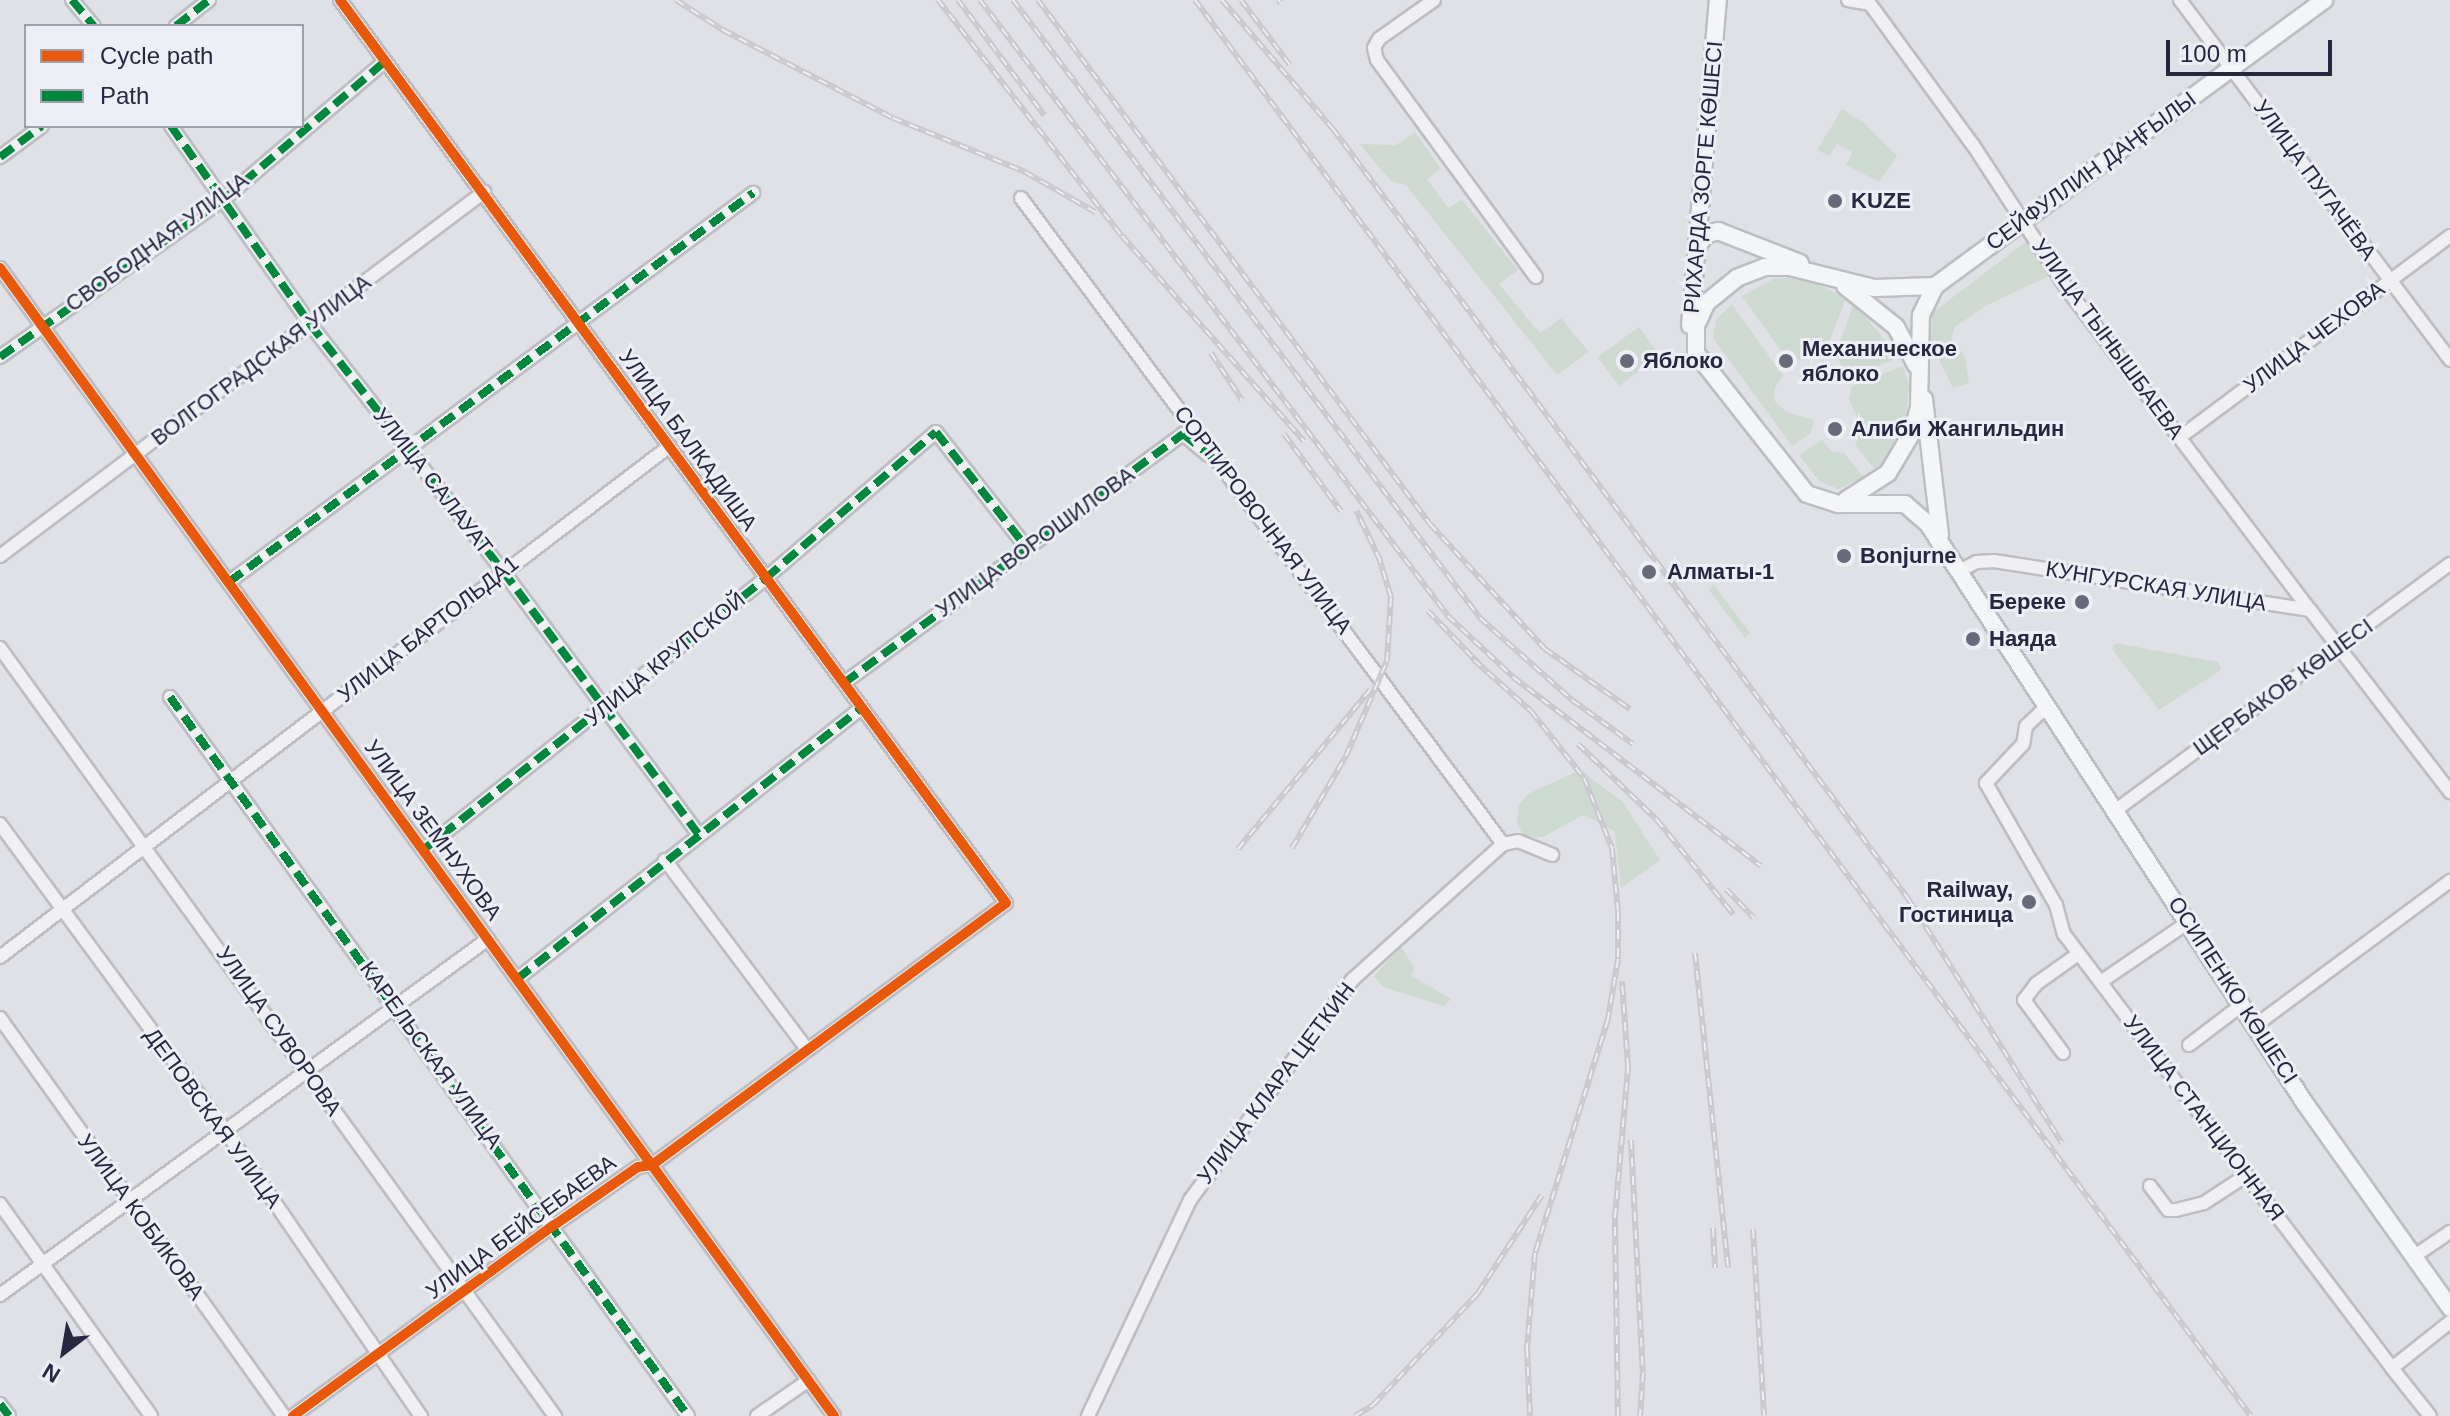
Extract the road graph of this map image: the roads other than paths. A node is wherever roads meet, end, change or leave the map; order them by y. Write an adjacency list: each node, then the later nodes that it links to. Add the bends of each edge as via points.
1 (72, 0): 10 (street)
2 (209, 0): 11 (street)
3 (340, 0): 12 (street, УЛИЦА БАЛКАДИША)
4 (1434, 0): 27 (street, via 1379,39 1374,48 1377,60)
5 (1718, 0): 17 (main road, РИХАРДА ЗОРГЕ КӨШЕСІ)
6 (1848, 0): 9 (street, УЛИЦА ТЫНЫШБАЕВА)
7 (2180, 0): 13 (street, УЛИЦА ПУГАЧЁВА)
8 (2324, 0): 13 (main road, СЕЙФУЛЛИН ДАҢҒЫЛЫ)
9 (1872, 2): 22 (street, УЛИЦА ТЫНЫШБАЕВА)
10 (92, 24)
11 (179, 24)
12 (384, 62): 18 (street, УЛИЦА БАЛКАДИША); 20 (street, СВОБОДНАЯ УЛИЦА)
13 (2231, 68): 22 (main road, СЕЙФУЛЛИН ДАҢҒЫЛЫ); 29 (street, УЛИЦА ПУГАЧЁВА)
14 (39, 128): 16 (street)
15 (172, 128): 20 (street, УЛИЦА САЛАУАТ)
16 (0, 157)
17 (1701, 185): 24 (main road, via 1713,218); 25 (main road, РИХАРДА ЗОРГЕ КӨШЕСІ)
18 (484, 192): 31 (street, УЛИЦА БАЛКАДИША); 32 (street, ВОЛГОГРАДСКАЯ УЛИЦА)
19 (753, 193): 31 (street)
20 (225, 198): 32 (street, УЛИЦА САЛАУАТ); 33 (street, СВОБОДНАЯ УЛИЦА)
21 (1021, 198): 42 (street, СОРТИРОВОЧНАЯ УЛИЦА)
22 (2023, 219): 30 (main road, СЕЙФУЛЛИН ДАҢҒЫЛЫ); 38 (street, УЛИЦА ТЫНЫШБАЕВА, via 2070,293)
23 (2450, 236): 29 (street, УЛИЦА ЧЕХОВА)
24 (1746, 240): 25 (main road, via 1711,232); 28 (main road)
25 (1696, 249): 34 (main road, РИХАРДА ЗОРГЕ КӨШЕСІ, via 1690,329)
26 (0, 268): 33 (street, УЛИЦА ЗЕМНУХОВА)
27 (1536, 277)
28 (1836, 281): 30 (main road, via 1896,291); 34 (main road, via 1776,265 1737,278 1716,292 1700,314); 37 (main road, via 1896,327 1910,348)
29 (2389, 282): 36 (street, УЛИЦА ПУГАЧЁВА); 38 (street, УЛИЦА ЧЕХОВА)
30 (1935, 286): 37 (main road, via 1921,315)
31 (577, 320): 39 (street); 40 (street, УЛИЦА БАЛКАДИША)
32 (310, 324): 39 (street, УЛИЦА САЛАУАТ); 41 (street, ВОЛГОГРАДСКАЯ УЛИЦА)
33 (41, 325): 35 (street, СВОБОДНАЯ УЛИЦА); 41 (street, УЛИЦА ЗЕМНУХОВА)
34 (1696, 353): 43 (main road, via 1797,485 1819,500)
35 (0, 357)
36 (2450, 360)
37 (1920, 380): 43 (main road, via 1913,431 1897,463 1874,486); 44 (main road)
38 (2179, 438): 52 (street, УЛИЦА ТЫНЫШБАЕВА)
39 (406, 446): 48 (street, УЛИЦА САЛАУАТ); 51 (street)
40 (666, 449): 48 (street, УЛИЦА БАРТОЛЬДА1); 50 (street, УЛИЦА БАЛКАДИША)
41 (136, 453): 46 (street, ВОЛГОГРАДСКАЯ УЛИЦА); 51 (street, УЛИЦА ЗЕМНУХОВА)
42 (1225, 468): 45 (street, УЛИЦА ВОРОШИЛОВА, via 1183,434); 66 (street, СОРТИРОВОЧНАЯ УЛИЦА)
43 (1838, 504): 44 (main road, via 1905,504)
44 (1941, 541): 49 (main road, ОСИПЕНКО КӨШЕСІ)
45 (1027, 548): 50 (street, УЛИЦА КРУПСКОЙ, via 936,432); 55 (street, УЛИЦА ВОРОШИЛОВА)
46 (0, 556)
47 (2450, 564): 53 (street, ЩЕРБАКОВ КӨШЕСІ)
48 (503, 571): 59 (street, УЛИЦА САЛАУАТ); 60 (street, УЛИЦА БАРТОЛЬДА1)
49 (1959, 571): 52 (street, КУНГУРСКАЯ УЛИЦА, via 1994,561); 57 (main road, ОСИПЕНКО КӨШЕСІ)
50 (766, 578): 55 (street, УЛИЦА БАЛКАДИША); 59 (street, УЛИЦА КРУПСКОЙ)
51 (229, 582): 60 (street, УЛИЦА ЗЕМНУХОВА)
52 (2310, 610): 53 (street)
53 (2337, 646): 62 (street); 63 (street, ЩЕРБАКОВ КӨШЕСІ)
54 (0, 648): 67 (street, УЛИЦА СУВОРОВА)
55 (844, 683): 58 (street, УЛИЦА БАЛКАДИША)
56 (170, 697): 61 (street, КАРЕЛЬСКАЯ УЛИЦА)
57 (2047, 706): 63 (main road, ОСИПЕНКО КӨШЕСІ); 76 (street, УЛИЦА СТАНЦИОННАЯ, via 2026,726 2023,744 1986,781)
58 (861, 708): 65 (street); 72 (street, УЛИЦА БАЛКАДИША)
59 (602, 709): 65 (street, УЛИЦА САЛАУАТ); 68 (street, УЛИЦА КРУПСКОЙ)
60 (322, 710): 61 (street, УЛИЦА БАРТОЛЬДА1); 68 (street, УЛИЦА ЗЕМНУХОВА)
61 (235, 782): 67 (street, УЛИЦА БАРТОЛЬДА1); 81 (street, КАРЕЛЬСКАЯ УЛИЦА)
62 (2450, 792)
63 (2116, 810): 74 (main road, ОСИПЕНКО КӨШЕСІ)
64 (0, 824): 73 (street, ДЕПОВСКАЯ УЛИЦА)
65 (698, 834): 70 (street)
66 (1503, 844): 69 (street, via 1518,841); 115 (street, УЛИЦА КЛАРА ЦЕТКИН, via 1352,980 1241,1125 1170,1236)
67 (147, 846): 73 (street, УЛИЦА БАРТОЛЬДА1); 87 (street, УЛИЦА СУВОРОВА)
68 (423, 850): 75 (street, УЛИЦА ЗЕМНУХОВА)
69 (1552, 855)
70 (665, 860): 78 (street); 85 (street)
71 (2450, 881): 83 (street)
72 (1006, 903): 85 (street, УЛИЦА БЕЙСЕБАЕВА)
73 (62, 911): 77 (street, УЛИЦА БАРТОЛЬДА1); 88 (street, ДЕПОВСКАЯ УЛИЦА)
74 (2190, 921): 79 (street); 80 (main road, ОСИПЕНКО КӨШЕСІ)
75 (488, 939): 78 (street, УЛИЦА ЗЕМНУХОВА); 81 (street)
76 (2078, 954): 79 (street, УЛИЦА СТАНЦИОННАЯ); 86 (street, via 2036,984 2024,1000)
77 (0, 957)
78 (517, 979): 89 (street, УЛИЦА ЗЕМНУХОВА)
79 (2102, 981): 90 (street, УЛИЦА СТАНЦИОННАЯ)
80 (2243, 1004): 83 (main road, ОСИПЕНКО КӨШЕСІ); 84 (street)
81 (396, 1006): 87 (street); 94 (street, КАРЕЛЬСКАЯ УЛИЦА)
82 (0, 1018): 92 (street, УЛИЦА КОБИКОВА)
83 (2256, 1025): 96 (main road, ОСИПЕНКО КӨШЕСІ)
84 (2189, 1045)
85 (807, 1049): 89 (street, УЛИЦА БЕЙСЕБАЕВА)
86 (2063, 1053)
87 (305, 1069): 88 (street); 98 (street, УЛИЦА СУВОРОВА)
88 (225, 1130): 92 (street); 102 (street, ДЕПОВСКАЯ УЛИЦА)
89 (652, 1165): 94 (street, УЛИЦА БЕЙСЕБАЕВА, via 638,1167); 104 (street, УЛИЦА ЗЕМНУХОВА)
90 (2247, 1175): 91 (street, via 2204,1203 2176,1210 2168,1210); 103 (street, УЛИЦА СТАНЦИОННАЯ)
91 (2150, 1186)
92 (128, 1200): 97 (street); 108 (street, УЛИЦА КОБИКОВА)
93 (0, 1204): 97 (street)
94 (553, 1226): 98 (street, УЛИЦА БЕЙСЕБАЕВА); 112 (street, КАРЕЛЬСКАЯ УЛИЦА)
95 (2450, 1232): 96 (street)
96 (2413, 1257): 100 (main road, ОСИПЕНКО КӨШЕСІ)
97 (42, 1266): 99 (street); 107 (street)
98 (465, 1292): 102 (street, УЛИЦА БЕЙСЕБАЕВА); 111 (street, УЛИЦА СУВОРОВА)
99 (0, 1295)
100 (2450, 1308)
101 (2450, 1322): 103 (street)
102 (377, 1355): 109 (street, УЛИЦА БЕЙСЕБАЕВА); 110 (street, ДЕПОВСКАЯ УЛИЦА)
103 (2392, 1368): 116 (street, УЛИЦА СТАНЦИОННАЯ)
104 (809, 1380): 113 (street); 114 (street, УЛИЦА ЗЕМНУХОВА)
105 (0, 1404): 106 (street)
106 (9, 1416)
107 (151, 1416)
108 (284, 1416)
109 (293, 1416)
110 (421, 1416)
111 (555, 1416)
112 (688, 1416)
113 (757, 1416)
114 (834, 1416)
115 (1088, 1416)
116 (2430, 1416)

